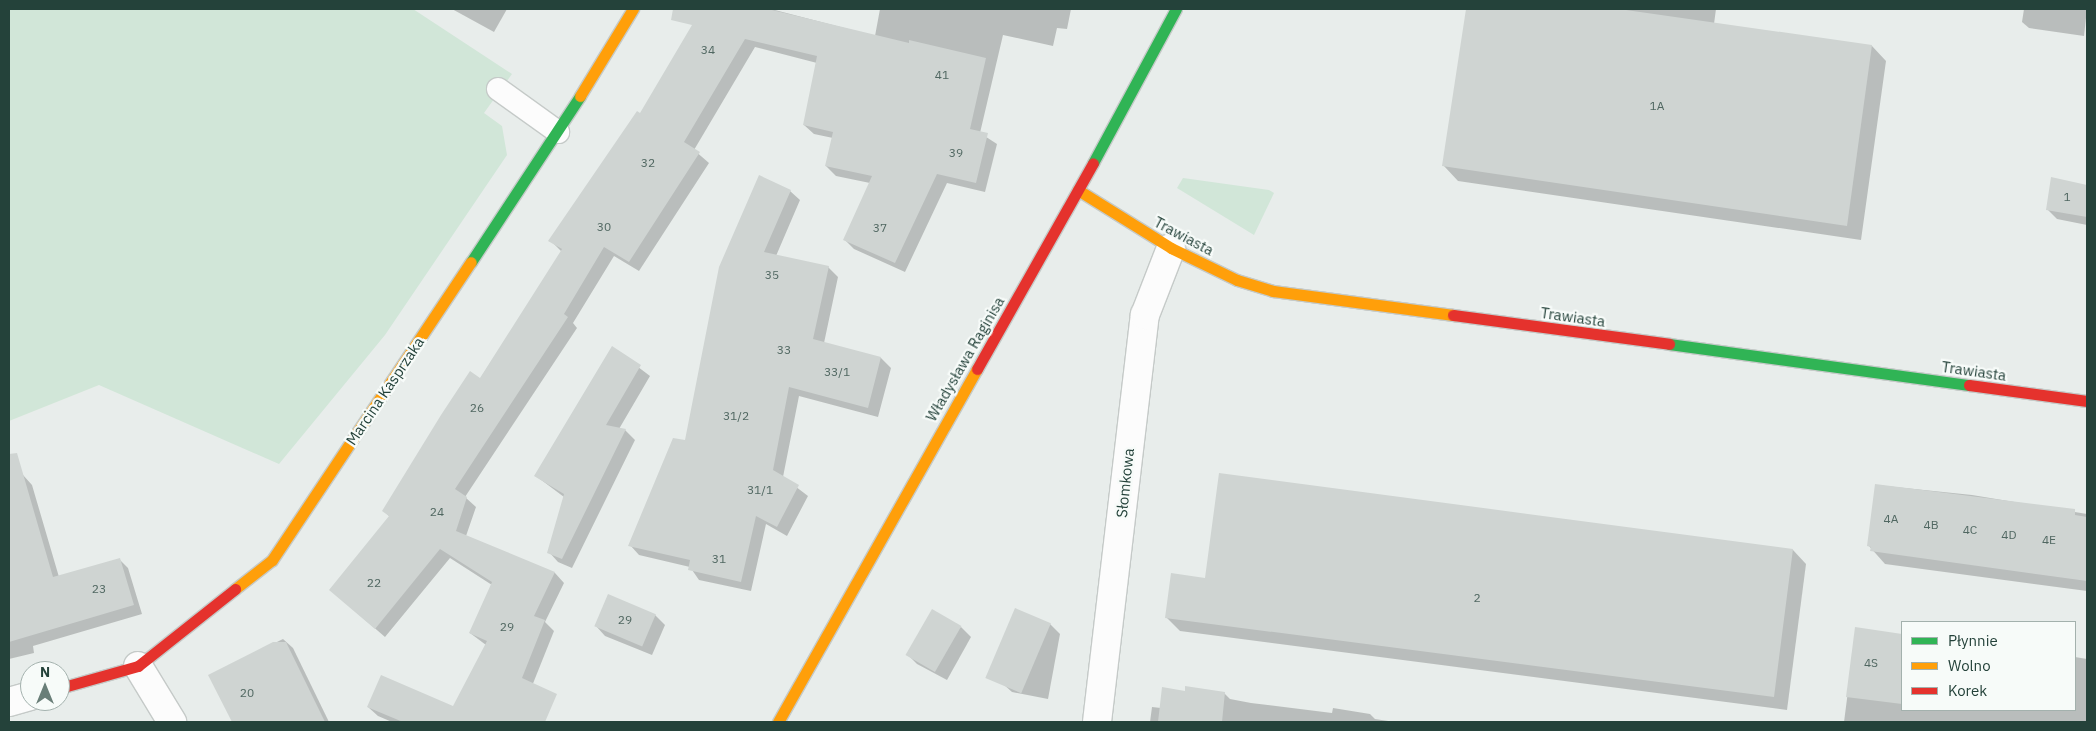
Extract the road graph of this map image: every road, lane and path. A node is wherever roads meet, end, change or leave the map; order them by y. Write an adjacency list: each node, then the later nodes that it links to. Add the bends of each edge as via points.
1 (633, 9): 4 (street, Marcina Kasprzaka)
2 (1176, 9): 5 (street, Władysława Raginisa)
3 (498, 89): 4 (lane)
4 (558, 132): 8 (street, Marcina Kasprzaka, via 272,560)
5 (1078, 190): 6 (street, Trawiasta); 11 (street, Władysława Raginisa)
6 (1171, 248): 7 (street, Trawiasta, via 1236,280 1294,295); 12 (street, Słomkowa, via 1145,315)
7 (2087, 401)
8 (138, 666): 9 (street, Marcina Kasprzaka); 10 (street)
9 (70, 685)
10 (172, 722)
11 (778, 722)
12 (1097, 722)

